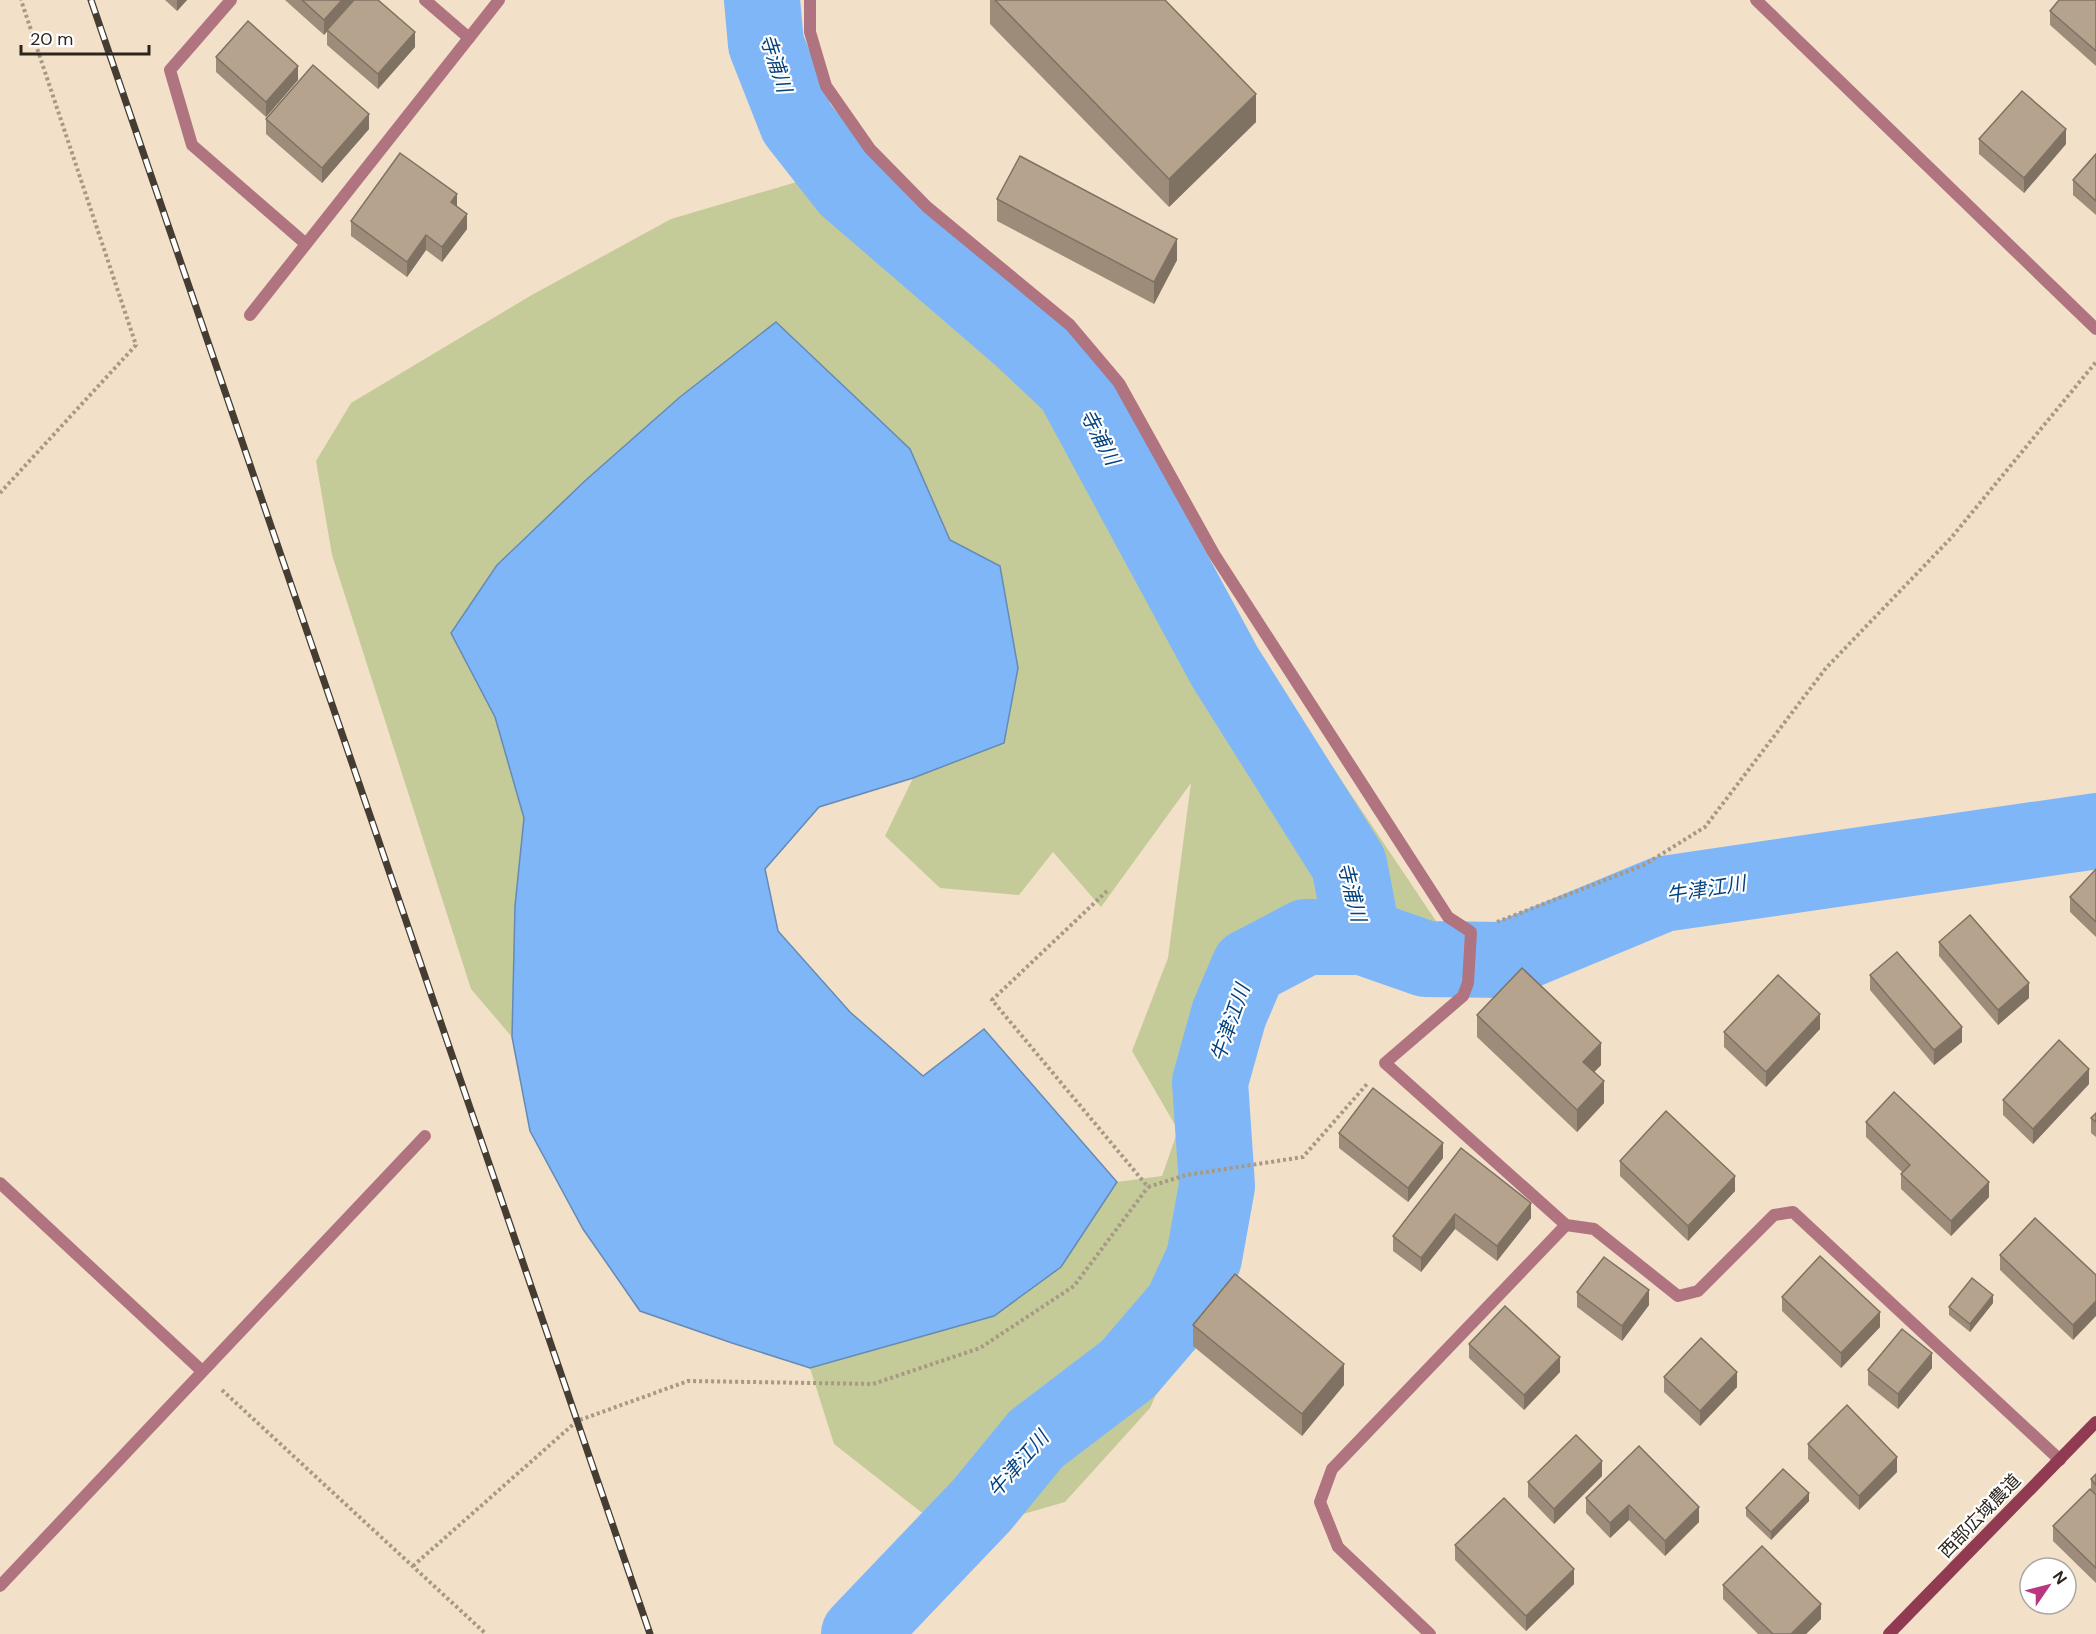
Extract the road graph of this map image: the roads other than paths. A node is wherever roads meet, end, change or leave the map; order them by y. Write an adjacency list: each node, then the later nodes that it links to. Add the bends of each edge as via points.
1 (231, 0): 7 (street, via 170,70 192,145)
2 (425, 0): 6 (street)
3 (499, 0): 6 (street)
4 (810, 0): 12 (street, via 810,32 826,86 870,149 927,207 1070,325 1119,383 1214,554 1448,917 1471,932 1468,983 1463,996 1385,1064)
5 (1756, 0): 9 (street)
6 (469, 38): 7 (street)
7 (306, 244): 8 (street)
8 (250, 315)
9 (2096, 329)
10 (425, 1137): 13 (street)
11 (0, 1183): 13 (street)
12 (1566, 1225): 15 (street, via 1594,1229 1678,1296 1698,1291 1774,1215 1793,1212); 17 (street, via 1332,1469 1320,1502 1338,1547)
13 (202, 1371): 16 (street)
14 (2096, 1422): 15 (street, 西部広域農道)
15 (2060, 1460): 18 (street, 西部広域農道)
16 (0, 1586)
17 (1430, 1634)
18 (1889, 1634)

